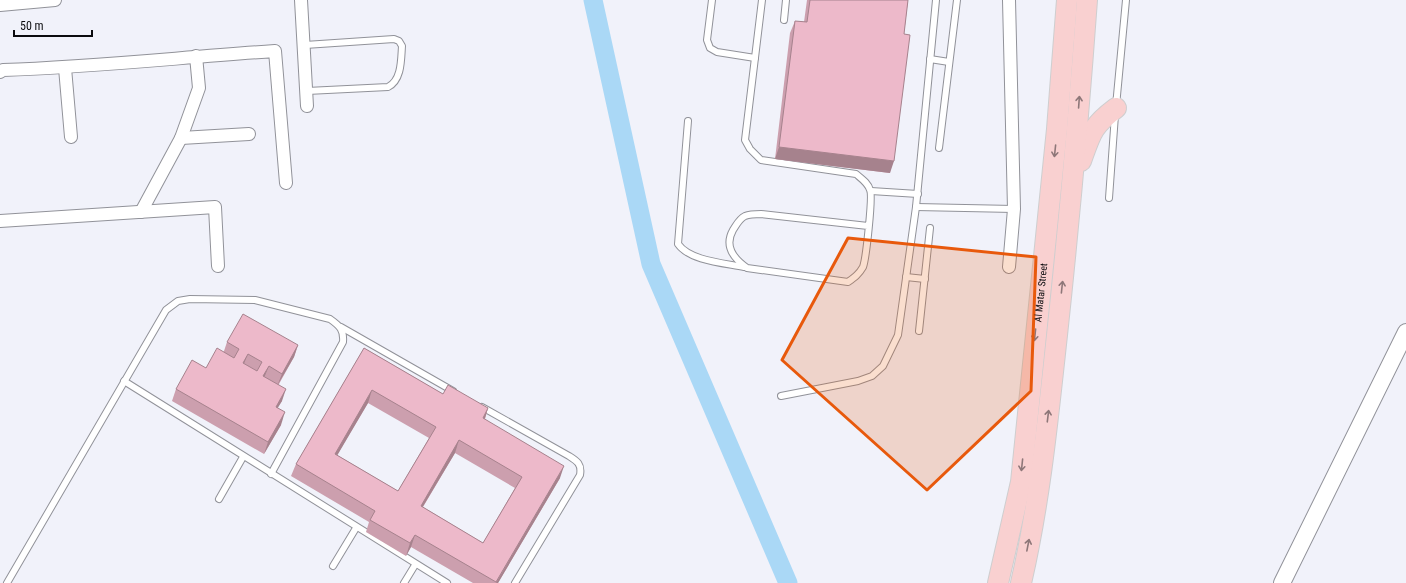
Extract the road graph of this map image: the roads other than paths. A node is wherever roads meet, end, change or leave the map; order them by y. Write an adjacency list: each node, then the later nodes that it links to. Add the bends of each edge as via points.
1 (55, 0): 13 (street)
2 (301, 0): 15 (street)
3 (712, 0): 17 (lane, via 707,40 710,48 717,52)
4 (762, 0): 17 (lane)
5 (786, 0): 14 (lane)
6 (936, 0): 18 (lane)
7 (957, 0): 19 (lane)
8 (1009, 0): 37 (street)
9 (1053, 0): 26 (main road)
10 (1067, 0): 26 (main road, Al Matar Street)
11 (1087, 0): 32 (main road, one-way to 11)
12 (1126, 0): 24 (lane)
13 (0, 5)
14 (784, 20)
15 (305, 45): 22 (street); 22 (lane, via 394,39 402,46 398,73 393,84 388,87)
16 (196, 56): 20 (street); 29 (street, via 199,88); 31 (street, via 275,51)
17 (755, 58): 33 (lane, via 746,140 750,149 761,160 856,174 865,181)
18 (930, 60): 19 (lane); 34 (lane)
19 (949, 62): 30 (lane)
20 (65, 68): 21 (street); 28 (street)
21 (0, 72)
22 (306, 91): 23 (street)
23 (307, 106)
24 (1116, 108): 32 (main road, via 1093,128); 35 (lane)
25 (688, 121): 44 (lane, via 678,244 691,256)
26 (1057, 129): 64 (main road, Al Matar Street, one-way to 64, via 1021,482)
27 (249, 134): 29 (street)
28 (71, 137)
29 (180, 138): 38 (street)
30 (939, 148)
31 (286, 183)
32 (1073, 185): 65 (main road, one-way to 32, via 1040,483)
33 (871, 191): 34 (lane); 40 (lane)
34 (918, 194): 36 (lane)
35 (1108, 198)
36 (916, 207): 37 (lane); 45 (lane)
37 (1014, 209): 43 (street)
38 (141, 212): 39 (street); 42 (street, via 215,207)
39 (0, 221)
40 (868, 226): 44 (lane, via 863,265 858,275 848,282); 44 (lane, via 761,214 747,215 739,220 729,237 730,252)
41 (930, 228): 46 (lane)
42 (218, 266)
43 (1009, 267)
44 (747, 268)
45 (906, 277): 46 (lane); 52 (lane, via 898,335 883,366 872,376 858,381)
46 (925, 279): 48 (lane)
47 (340, 326): 50 (lane, via 330,319 255,300 178,301 166,310); 51 (lane); 55 (lane, via 344,332 343,342)
48 (919, 331)
49 (1406, 332): 66 (street)
50 (124, 382): 54 (lane); 60 (lane)
51 (460, 395)
52 (781, 396)
53 (474, 402): 63 (lane, via 578,461 581,468 580,475)
54 (243, 457): 55 (lane); 56 (lane)
55 (271, 474): 57 (lane)
56 (219, 499)
57 (356, 528): 58 (lane); 59 (lane)
58 (415, 564): 61 (lane); 62 (lane)
59 (333, 566)
60 (7, 583)
61 (404, 583)
62 (447, 583)
63 (516, 583)
64 (998, 583)
65 (1021, 583)
66 (1282, 583)

